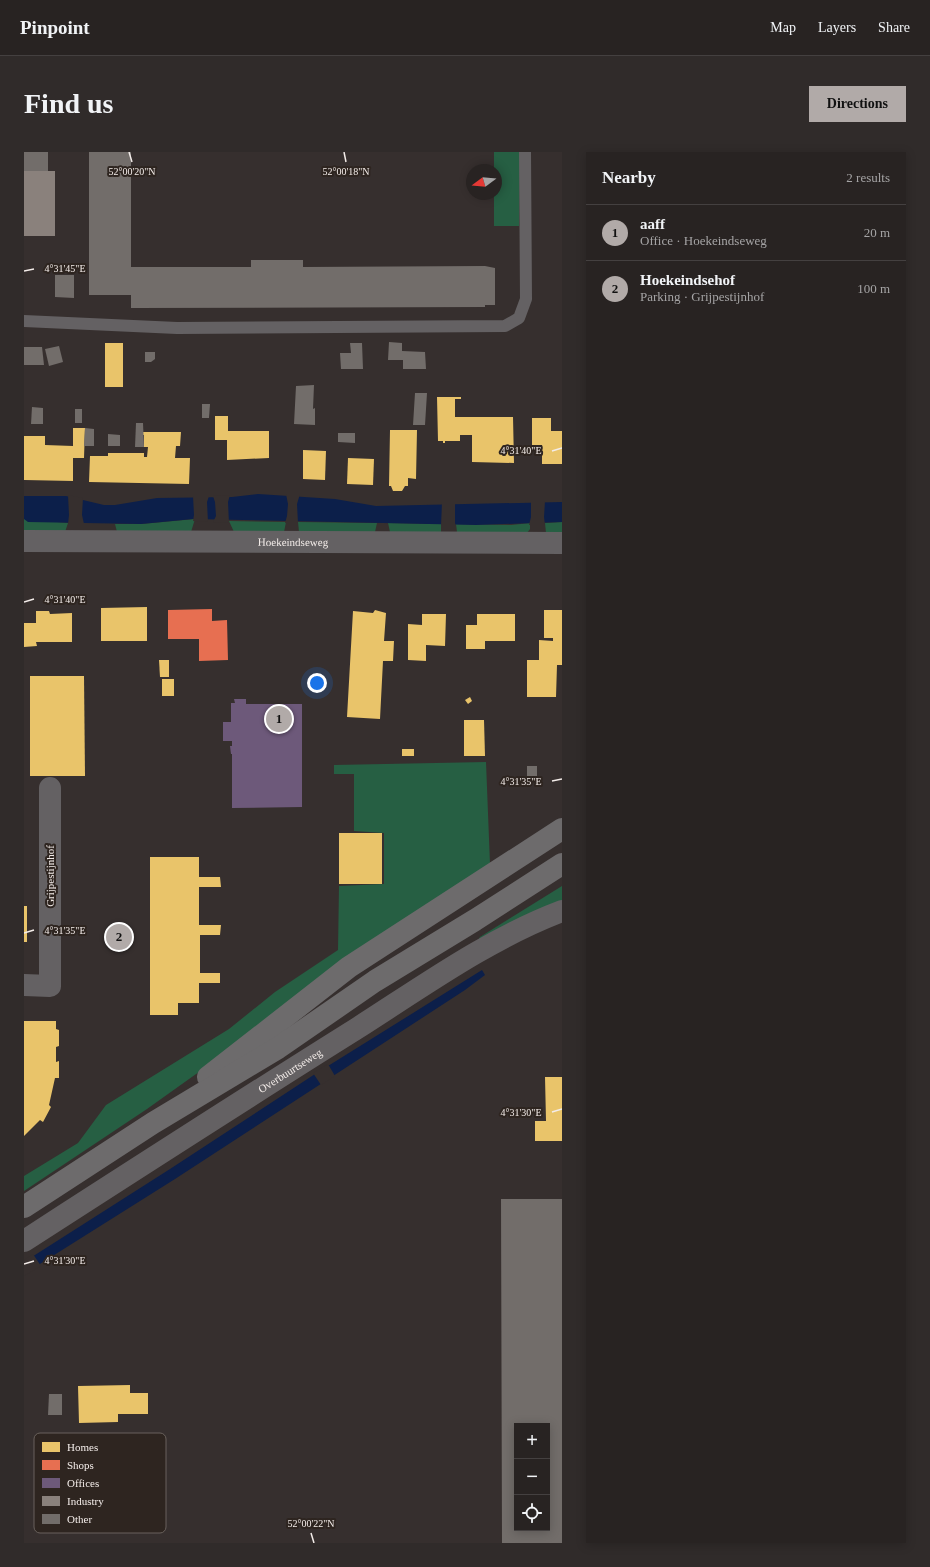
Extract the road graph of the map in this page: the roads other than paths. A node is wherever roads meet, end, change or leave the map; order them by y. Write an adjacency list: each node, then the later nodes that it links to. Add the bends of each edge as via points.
1 (525, 152): 2 (lane, via 526,299 519,318 505,326 177,328)
2 (24, 321)
3 (24, 541): 4 (street, Hoekeindseweg)
4 (562, 543)
5 (50, 788): 9 (street, Grijpestijnhof, via 50,986)
6 (562, 829): 10 (main road, via 349,967)
7 (562, 864): 10 (main road, via 375,981 278,1048)
8 (562, 912): 12 (street, Overbuurtseweg, via 531,923 475,954)
9 (24, 985)
10 (153, 1123): 11 (main road)
11 (24, 1207)
12 (24, 1241)

